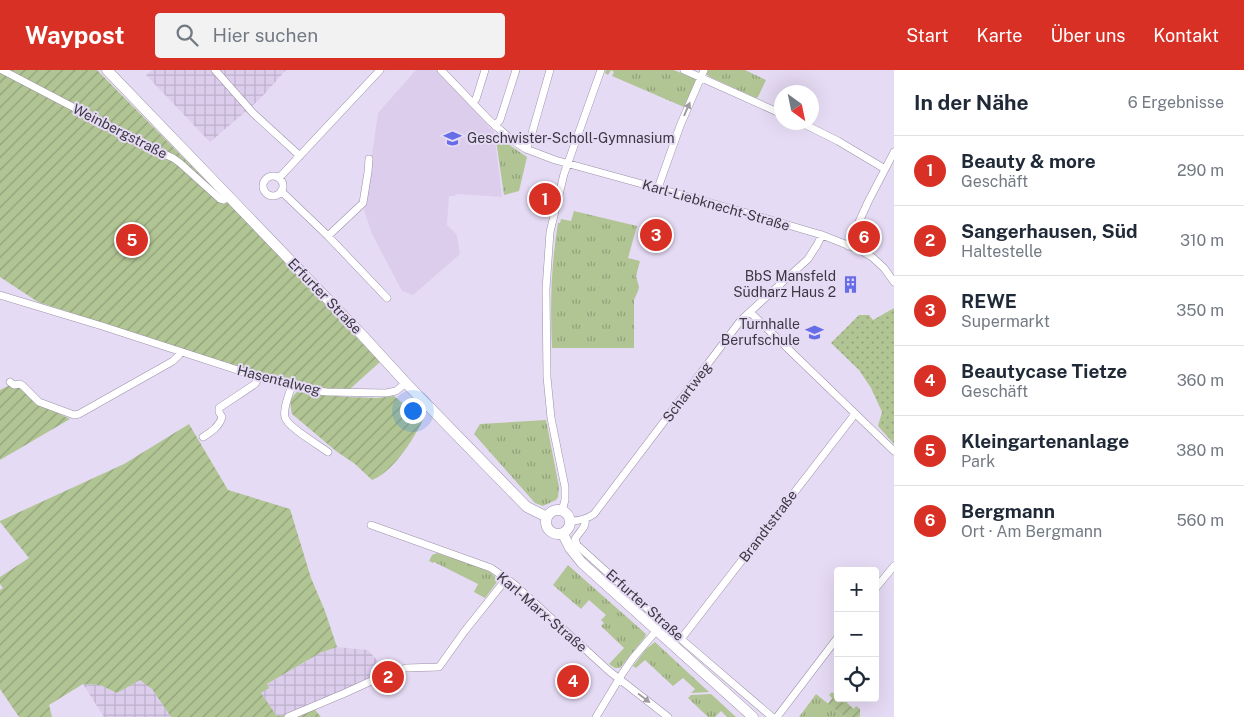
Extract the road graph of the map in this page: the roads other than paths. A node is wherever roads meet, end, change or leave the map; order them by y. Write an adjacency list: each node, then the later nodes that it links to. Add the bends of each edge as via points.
1 (2, 70): 25 (street, Weinbergstraße, via 173,158 220,199)
2 (107, 70): 25 (main road, Erfurter Straße)
3 (215, 70): 18 (street)
4 (380, 70): 18 (street)
5 (441, 70): 12 (street, Karl-Liebknecht-Straße)
6 (485, 70): 12 (street)
7 (516, 70): 14 (street)
8 (550, 70): 16 (street)
9 (601, 70): 20 (street)
10 (684, 70): 11 (street)
11 (703, 74): 13 (street); 23 (street, one-way to 11)
12 (473, 102): 14 (street, Karl-Liebknecht-Straße)
13 (774, 110)
14 (496, 126): 16 (street, Karl-Liebknecht-Straße)
15 (816, 130): 21 (street)
16 (526, 149): 20 (street, Karl-Liebknecht-Straße)
17 (894, 152): 21 (street)
18 (300, 156): 22 (street)
19 (369, 159): 27 (street, via 363,203)
20 (567, 163): 23 (street, Karl-Liebknecht-Straße); 42 (street, via 550,232 546,288 547,377 551,418 565,487)
21 (885, 169): 28 (street)
22 (279, 178): 24 (street); 24 (street, via 268,178 264,188 273,195)
23 (658, 188): 26 (street, Karl-Liebknecht-Straße)
24 (281, 191): 27 (street)
25 (229, 197): 36 (main road, Erfurter Straße)
26 (822, 235): 28 (street, Karl-Liebknecht-Straße); 32 (street, Schartweg, via 808,259)
27 (328, 236): 31 (street)
28 (848, 246): 29 (street, Karl-Liebknecht-Straße, via 874,258)
29 (894, 282)
30 (0, 295): 33 (street, Hasentalweg)
31 (387, 298)
32 (751, 313): 38 (street); 44 (street, Schartweg, via 740,322 596,511)
33 (181, 352): 34 (street, Hasentalweg); 35 (street, via 174,360 74,415 39,402 23,386)
34 (259, 377): 37 (street, Hasentalweg); 39 (street, via 219,408 222,417 218,426)
35 (10, 382)
36 (406, 384): 37 (street, Hasentalweg, via 396,391 381,393 327,392); 43 (main road, Erfurter Straße, via 520,501)
37 (292, 386): 41 (street, via 285,420)
38 (855, 414): 40 (street); 52 (street, Brandtstraße)
39 (203, 437)
40 (894, 451)
41 (328, 452)
42 (562, 511): 43 (main road, via 553,511); 45 (main road)
43 (547, 517): 47 (main road, via 545,524 549,531)
44 (585, 519): 45 (street); 52 (street, Erfurter Straße, via 575,539 577,545)
45 (570, 522): 47 (main road)
46 (371, 525): 49 (street, Karl-Marx-Straße, via 491,568)
47 (563, 534): 51 (main road, Erfurter Straße, via 579,559)
48 (894, 566): 50 (street)
49 (507, 578): 54 (street, Karl-Marx-Straße); 57 (street, via 439,668 407,668 393,672)
50 (879, 583)
51 (657, 630): 54 (street); 56 (main road, Erfurter Straße)
52 (682, 638): 55 (street, Erfurter Straße)
53 (834, 642): 62 (street)
54 (619, 679): 58 (street); 59 (street, Karl-Marx-Straße, one-way to 59)
55 (735, 685): 56 (street); 61 (street, Erfurter Straße)
56 (727, 694): 60 (main road, Erfurter Straße)
57 (288, 717)
58 (596, 717)
59 (668, 717)
60 (753, 717)
61 (772, 717)
62 (776, 717)

